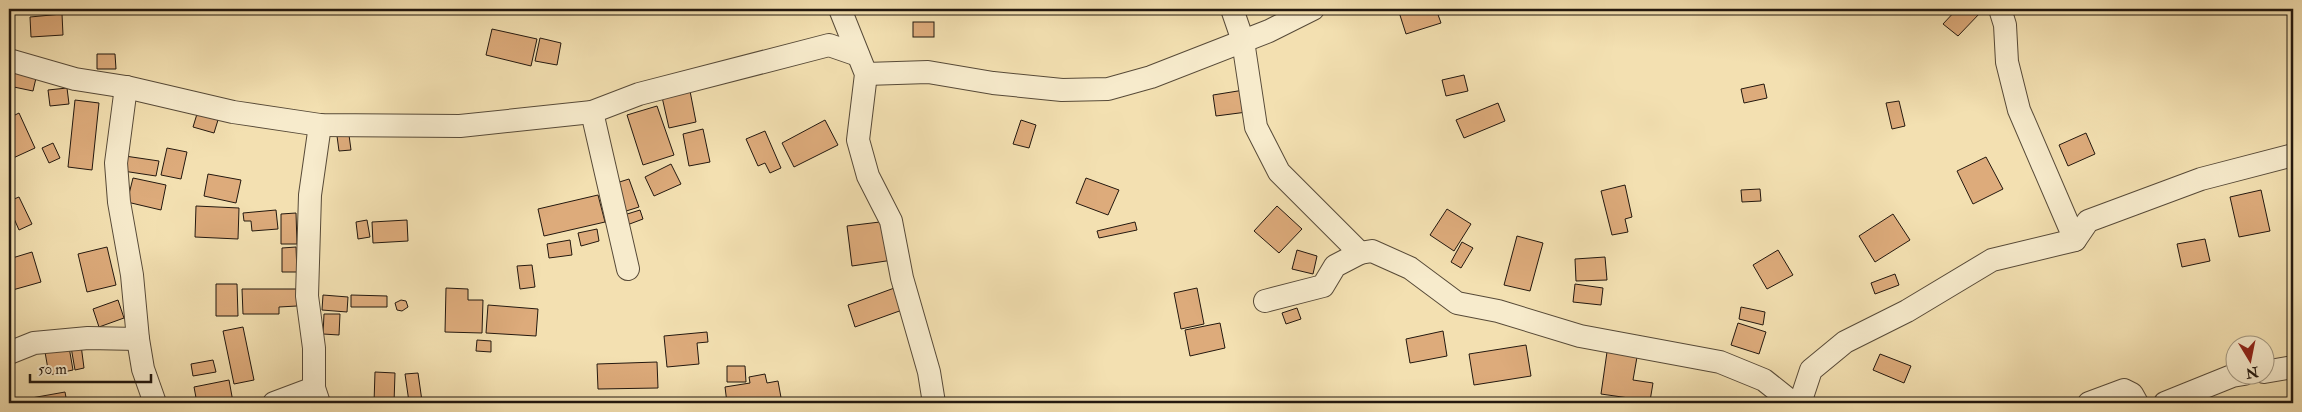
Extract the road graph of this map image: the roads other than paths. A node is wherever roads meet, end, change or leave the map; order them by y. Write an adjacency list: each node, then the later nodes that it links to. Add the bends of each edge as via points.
1 (1232, 9): 5 (street)
2 (1313, 9): 5 (street)
3 (2000, 9): 13 (street, via 2018,110)
4 (842, 14): 6 (street); 8 (street)
5 (1244, 41): 8 (street, via 1108,89 1062,90); 14 (street, via 1256,127 1279,172)
6 (829, 45): 8 (street); 10 (street, via 639,94)
7 (9, 60): 9 (street, via 75,79)
8 (862, 64): 25 (street, via 858,140 868,176 891,221)
9 (126, 87): 11 (street, via 233,112); 17 (street, via 116,163)
10 (592, 112): 11 (street, via 460,126); 15 (street)
11 (320, 125): 22 (street, via 310,196 307,296)
12 (2293, 155): 13 (street, via 2201,179 2088,221)
13 (2075, 240): 27 (street, via 1992,260 1907,311 1845,342 1811,370)
14 (1360, 253): 16 (street, via 1335,266 1323,286); 26 (street, via 1372,251 1410,268 1456,302 1580,336 1720,362 1764,380)
15 (628, 269)
16 (1265, 301)
17 (138, 339): 18 (street, via 88,338 34,343); 23 (street, via 143,369)
18 (9, 353)
19 (2293, 368): 20 (street)
20 (2274, 371)
21 (2224, 379): 30 (street)
22 (317, 395): 24 (street)
23 (155, 403)
24 (274, 403)
25 (934, 403)
26 (1793, 403)
27 (1800, 403)
28 (2089, 403): 29 (street, via 2124,390 2132,394)
29 (2137, 403)
30 (2165, 403)

